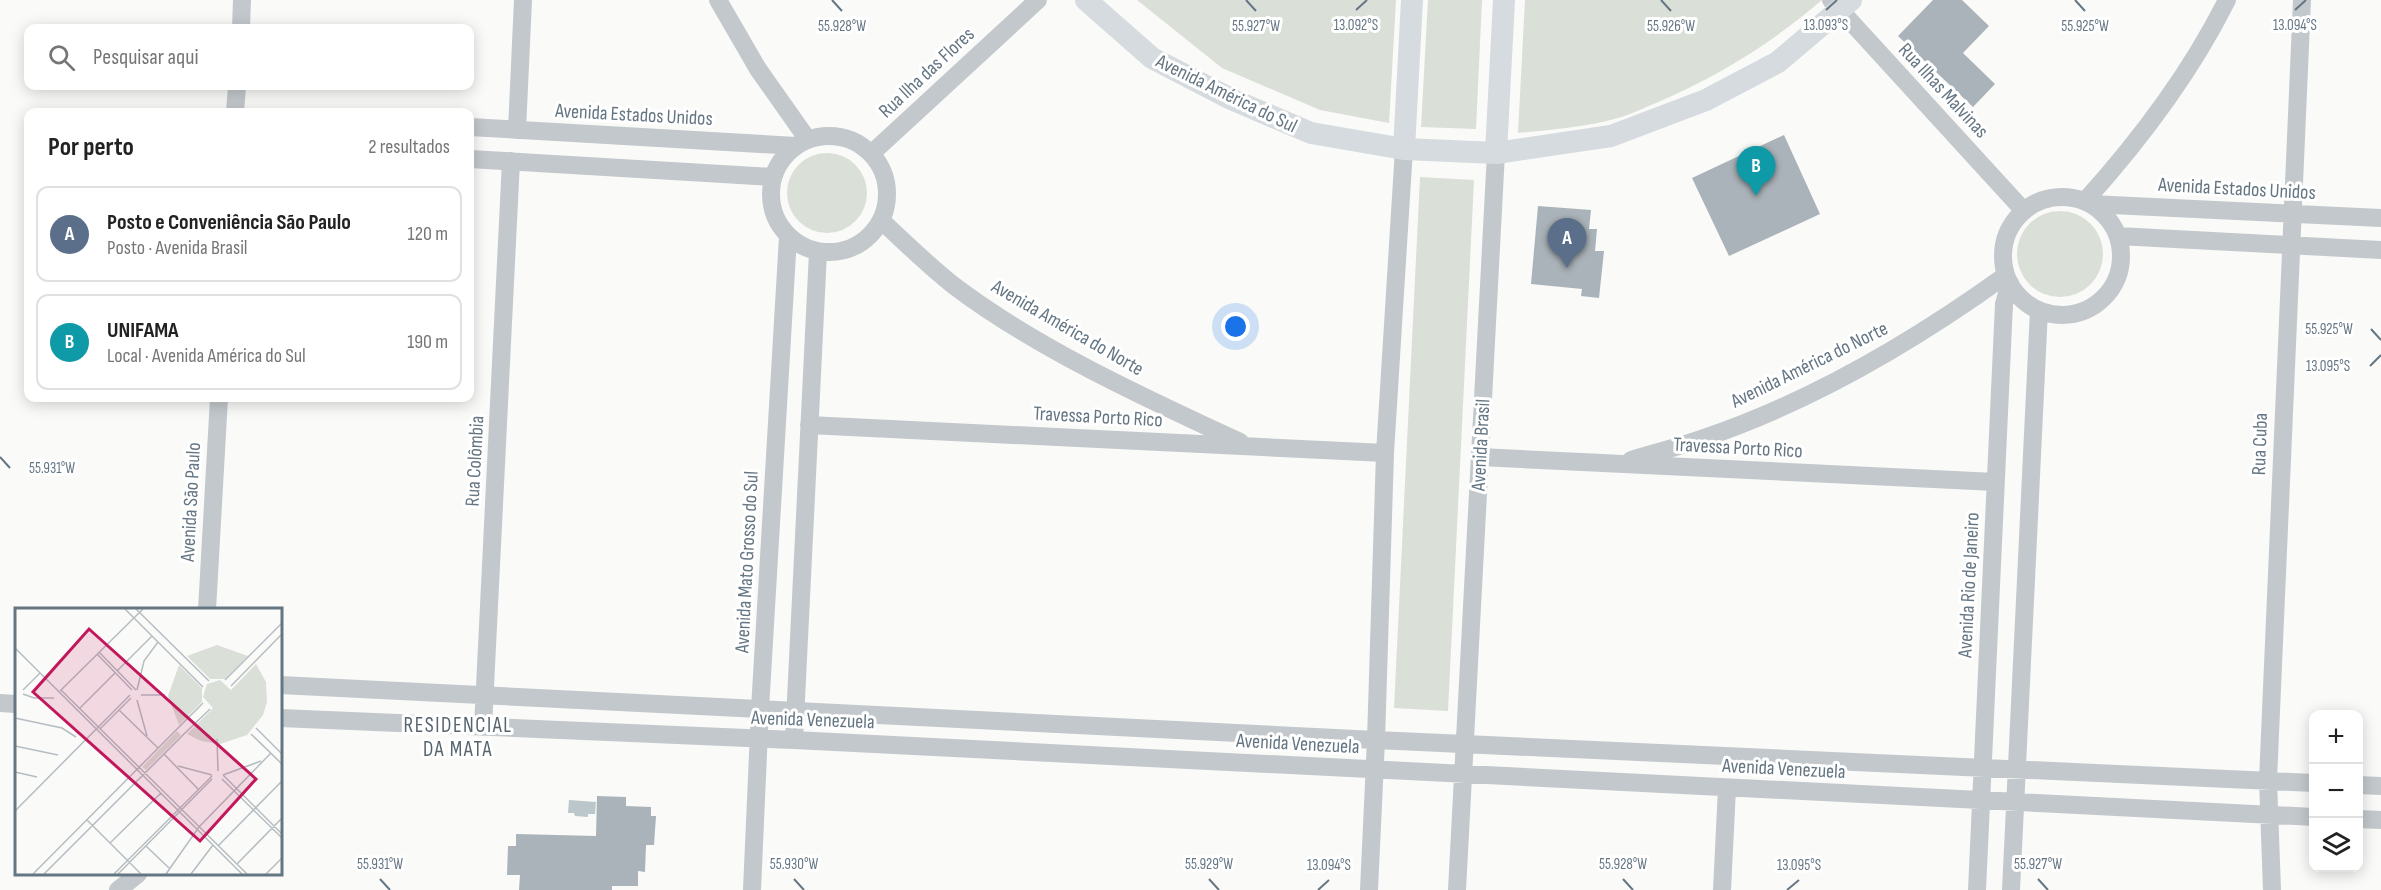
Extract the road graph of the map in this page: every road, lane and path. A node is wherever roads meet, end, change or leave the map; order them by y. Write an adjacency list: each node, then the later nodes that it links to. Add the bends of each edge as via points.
1 (242, 0): 11 (street)
2 (523, 0): 15 (street)
3 (718, 0): 16 (street)
4 (1038, 0): 18 (street, Rua llha das Flores)
5 (1086, 0): 17 (main road, Avenida América do Sul, via 1152,58 1231,99 1311,133)
6 (1412, 0): 17 (main road)
7 (1504, 0): 19 (main road, Avenida Brasil)
8 (2227, 0): 23 (street, via 2170,95)
9 (2302, 0): 25 (street, Rua Cuba)
10 (1841, 4): 19 (main road, Avenida América do Sul, via 1779,62 1706,100 1611,136); 24 (street, Rua Ilhas Malvinas)
11 (241, 24)
12 (237, 90): 13 (street)
13 (235, 108)
14 (474, 127): 15 (street, Avenida Estados Unidos)
15 (517, 130): 16 (street, Avenida Estados Unidos)
16 (802, 143): 18 (street, via 837,136 856,141); 22 (street, via 779,164)
17 (1404, 149): 19 (main road, Avenida América do Sul); 38 (street)
18 (872, 153): 27 (street, via 887,185)
19 (1496, 153): 39 (street, Avenida Brasil)
20 (474, 159): 21 (street)
21 (512, 161): 22 (street); 44 (street, Rua Colômbia)
22 (773, 177): 29 (street, via 772,209)
23 (2088, 203): 24 (street, via 2065,196 2045,199); 25 (street, Avenida Estados Unidos); 28 (street, via 2103,212)
24 (2024, 211): 33 (street, via 2012,223 2004,242 2003,262)
25 (2292, 214): 26 (street, Avenida Estados Unidos); 30 (street, Rua Cuba)
26 (2381, 218)
27 (882, 221): 32 (street, via 859,245 843,252); 37 (street, Avenida América do Norte, via 914,252 996,315 1157,403)
28 (2118, 236): 30 (street); 34 (street, via 2121,266 2105,297 2074,314 2049,315)
29 (788, 237): 32 (street); 47 (street, Avenida Mato Grosso do Sul)
30 (2290, 245): 31 (street); 59 (street, Rua Cuba)
31 (2381, 250)
32 (818, 252): 36 (street)
33 (2008, 279): 34 (street, via 2017,295); 40 (street, Avenida América do Norte, via 1928,329 1781,407 1702,439); 41 (street, Avenida Rio de Janeiro)
34 (2039, 310): 57 (street)
35 (219, 402): 42 (street, Avenida São Paulo)
36 (809, 425): 37 (street, Travessa Porto Rico); 48 (street)
37 (1249, 446): 38 (street, Travessa Porto Rico)
38 (1386, 453): 53 (street)
39 (1479, 457): 40 (street, Travessa Porto Rico); 54 (street, Avenida Brasil)
40 (1617, 464): 41 (street, Travessa Porto Rico)
41 (1995, 482): 55 (street, Avenida Rio de Janeiro)
42 (207, 608)
43 (282, 685): 44 (street, Avenida Venezuela)
44 (485, 695): 47 (street, Avenida Venezuela); 50 (street, Rua Colômbia)
45 (0, 703): 46 (street)
46 (15, 704)
47 (760, 709): 48 (street, Avenida Venezuela); 51 (street, Avenida Mato Grosso do Sul)
48 (795, 711): 52 (street); 53 (street, Avenida Venezuela)
49 (282, 718): 50 (street, Avenida Venezuela)
50 (483, 727): 51 (street, Avenida Venezuela)
51 (759, 739): 52 (street, Avenida Venezuela); 72 (street, Avenida Mato Grosso do Sul)
52 (794, 740): 56 (street, Avenida Venezuela)
53 (1376, 741): 54 (street, Avenida Venezuela); 56 (street)
54 (1465, 744): 55 (street, Avenida Venezuela); 58 (street, Avenida Brasil)
55 (1982, 768): 57 (street, Avenida Venezuela); 64 (street, Avenida Rio de Janeiro)
56 (1375, 769): 58 (street, Avenida Venezuela); 73 (street)
57 (2017, 769): 59 (street, Avenida Venezuela); 65 (street)
58 (1463, 773): 63 (street, Avenida Venezuela); 74 (street, Avenida Brasil)
59 (2268, 780): 60 (street, Avenida Venezuela); 66 (street, Rua Cuba)
60 (2309, 783)
61 (2363, 785): 62 (street)
62 (2381, 786)
63 (1727, 788): 64 (street, Avenida Venezuela); 75 (street)
64 (1981, 799): 65 (street, Avenida Venezuela); 76 (street, Avenida Rio de Janeiro)
65 (2016, 802): 66 (street, Avenida Venezuela); 77 (street)
66 (2268, 815): 67 (street, Avenida Venezuela); 78 (street, Rua Cuba)
67 (2309, 817)
68 (2363, 819): 69 (street)
69 (2381, 820)
70 (136, 875): 71 (street)
71 (118, 890)
72 (752, 890)
73 (1369, 890)
74 (1457, 890)
75 (1722, 890)
76 (1977, 890)
77 (2012, 890)
78 (2272, 890)

